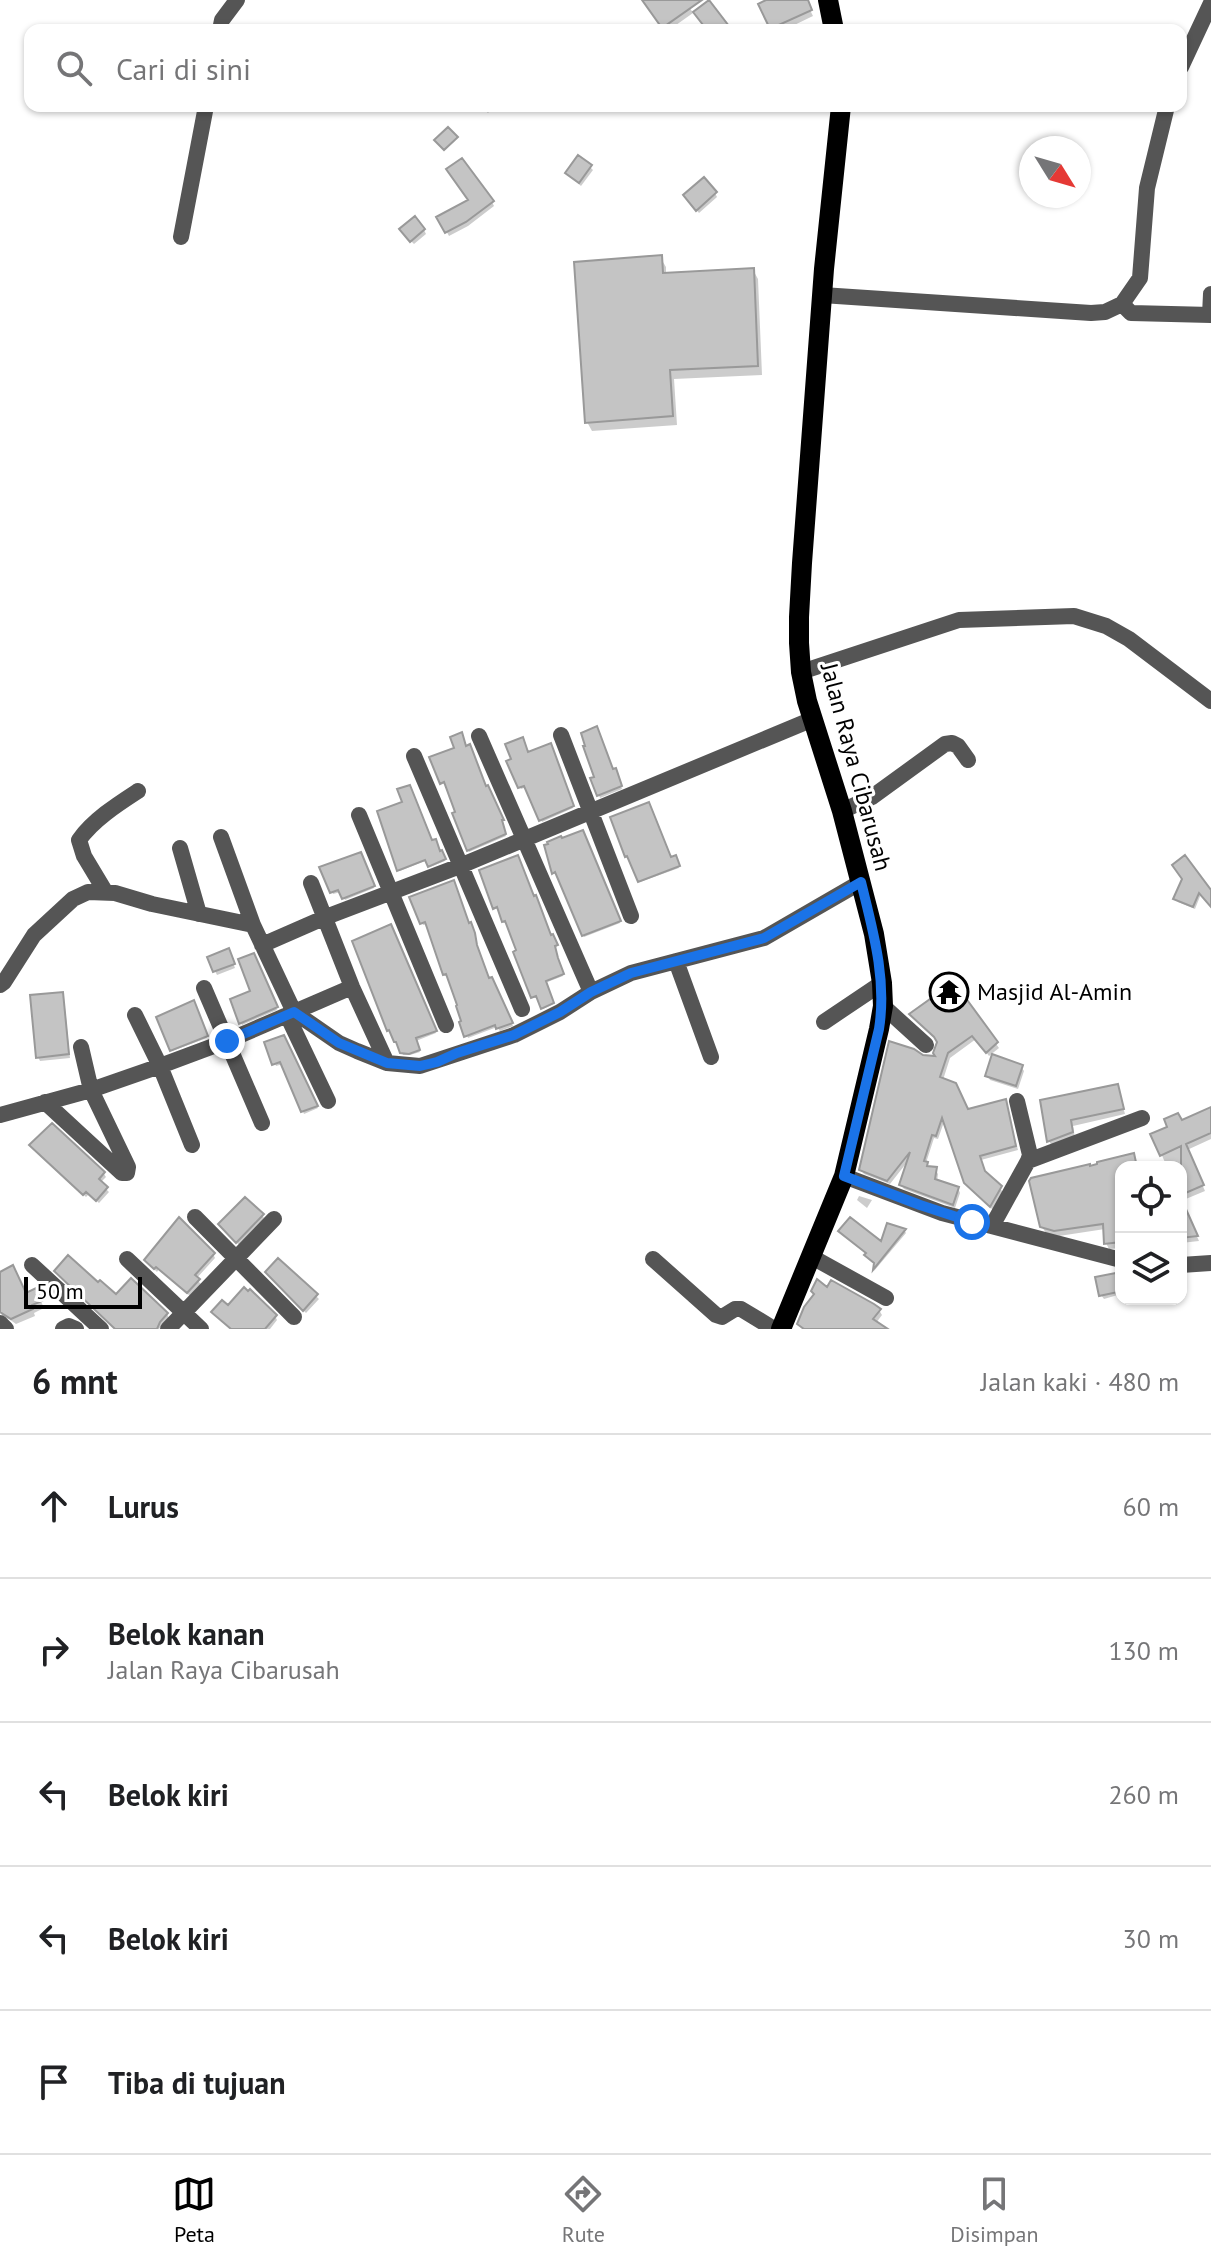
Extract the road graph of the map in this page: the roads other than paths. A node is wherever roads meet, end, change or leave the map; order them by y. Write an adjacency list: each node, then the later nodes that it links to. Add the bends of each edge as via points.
1 (237, 0): 4 (street)
2 (828, 0): 5 (main road)
3 (1211, 3): 6 (street)
4 (221, 24)
5 (833, 24)
6 (1187, 54)
7 (205, 112): 10 (street)
8 (840, 112): 12 (main road, Jalan Raya Cibarusah)
9 (1166, 112): 13 (street, via 1147,188 1140,278)
10 (181, 237)
11 (1211, 294): 14 (street)
12 (822, 295): 13 (street, via 1091,313); 15 (main road, Jalan Raya Cibarusah, via 799,617)
13 (1122, 304): 14 (street, via 1131,313)
14 (1210, 315)
15 (801, 672): 16 (street, via 959,620 1074,616 1129,639); 17 (main road, Jalan Raya Cibarusah)
16 (1211, 701)
17 (813, 719): 23 (street); 24 (main road, Jalan Raya Cibarusah)
18 (561, 735): 23 (street)
19 (479, 736): 27 (street)
20 (414, 756): 29 (street)
21 (968, 760): 24 (street, via 958,746 945,744 872,797)
22 (138, 791): 32 (street, via 79,840)
23 (591, 811): 27 (street); 35 (street)
24 (842, 811): 30 (main road, Jalan Raya Cibarusah)
25 (359, 815): 33 (street)
26 (221, 837): 37 (street)
27 (524, 839): 29 (street); 44 (street)
28 (180, 848): 34 (street)
29 (460, 866): 33 (street); 46 (street)
30 (861, 882): 39 (street, via 764,938); 40 (main road, Jalan Raya Cibarusah)
31 (311, 883): 36 (street)
32 (105, 891): 34 (street); 41 (street, via 73,899 34,935)
33 (391, 891): 36 (street); 50 (street)
34 (199, 914): 37 (street)
35 (631, 916)
36 (326, 917): 38 (street); 42 (street)
37 (253, 925): 38 (street)
38 (262, 945): 47 (street)
39 (676, 961): 44 (street, via 631,973); 54 (street)
40 (882, 983): 45 (main road, Jalan Raya Cibarusah); 49 (street)
41 (0, 985)
42 (352, 987): 47 (street); 55 (street)
43 (204, 988): 51 (street)
44 (591, 992): 55 (street, via 514,1035 437,1062)
45 (883, 1006): 52 (street); 66 (main road, Jalan Raya Cibarusah)
46 (522, 1009)
47 (291, 1014): 51 (street); 55 (street, via 339,1043); 58 (street)
48 (135, 1015): 56 (street)
49 (824, 1022)
50 (446, 1025)
51 (227, 1041): 56 (street); 63 (street)
52 (926, 1045)
53 (81, 1047): 57 (street)
54 (711, 1057)
55 (387, 1063)
56 (160, 1066): 57 (street); 64 (street)
57 (91, 1090): 60 (street); 60 (street, via 127,1173)
58 (328, 1101)
59 (1017, 1101): 65 (street, via 1030,1148)
60 (45, 1102): 61 (street)
61 (0, 1115)
62 (1142, 1118): 65 (street)
63 (262, 1123)
64 (192, 1145)
65 (1028, 1161): 69 (street)
66 (844, 1176): 69 (street); 70 (main road, Jalan Raya Cibarusah)
67 (195, 1217): 71 (street)
68 (274, 1219): 71 (street)
69 (992, 1226): 72 (street)
70 (812, 1257): 78 (street); 89 (main road, Jalan Raya Cibarusah)
71 (236, 1258): 79 (street); 80 (street)
72 (1115, 1258)
73 (127, 1259): 79 (street)
74 (653, 1259): 88 (street, via 716,1315 741,1309)
75 (1211, 1263): 77 (street)
76 (32, 1265): 85 (street)
77 (1187, 1265)
78 (886, 1298)
79 (183, 1313): 86 (street); 87 (street)
80 (294, 1317)
81 (0, 1323): 82 (street)
82 (6, 1329)
83 (63, 1329): 84 (street)
84 (76, 1329)
85 (101, 1329)
86 (168, 1329)
87 (201, 1329)
88 (774, 1329)
89 (781, 1329)

